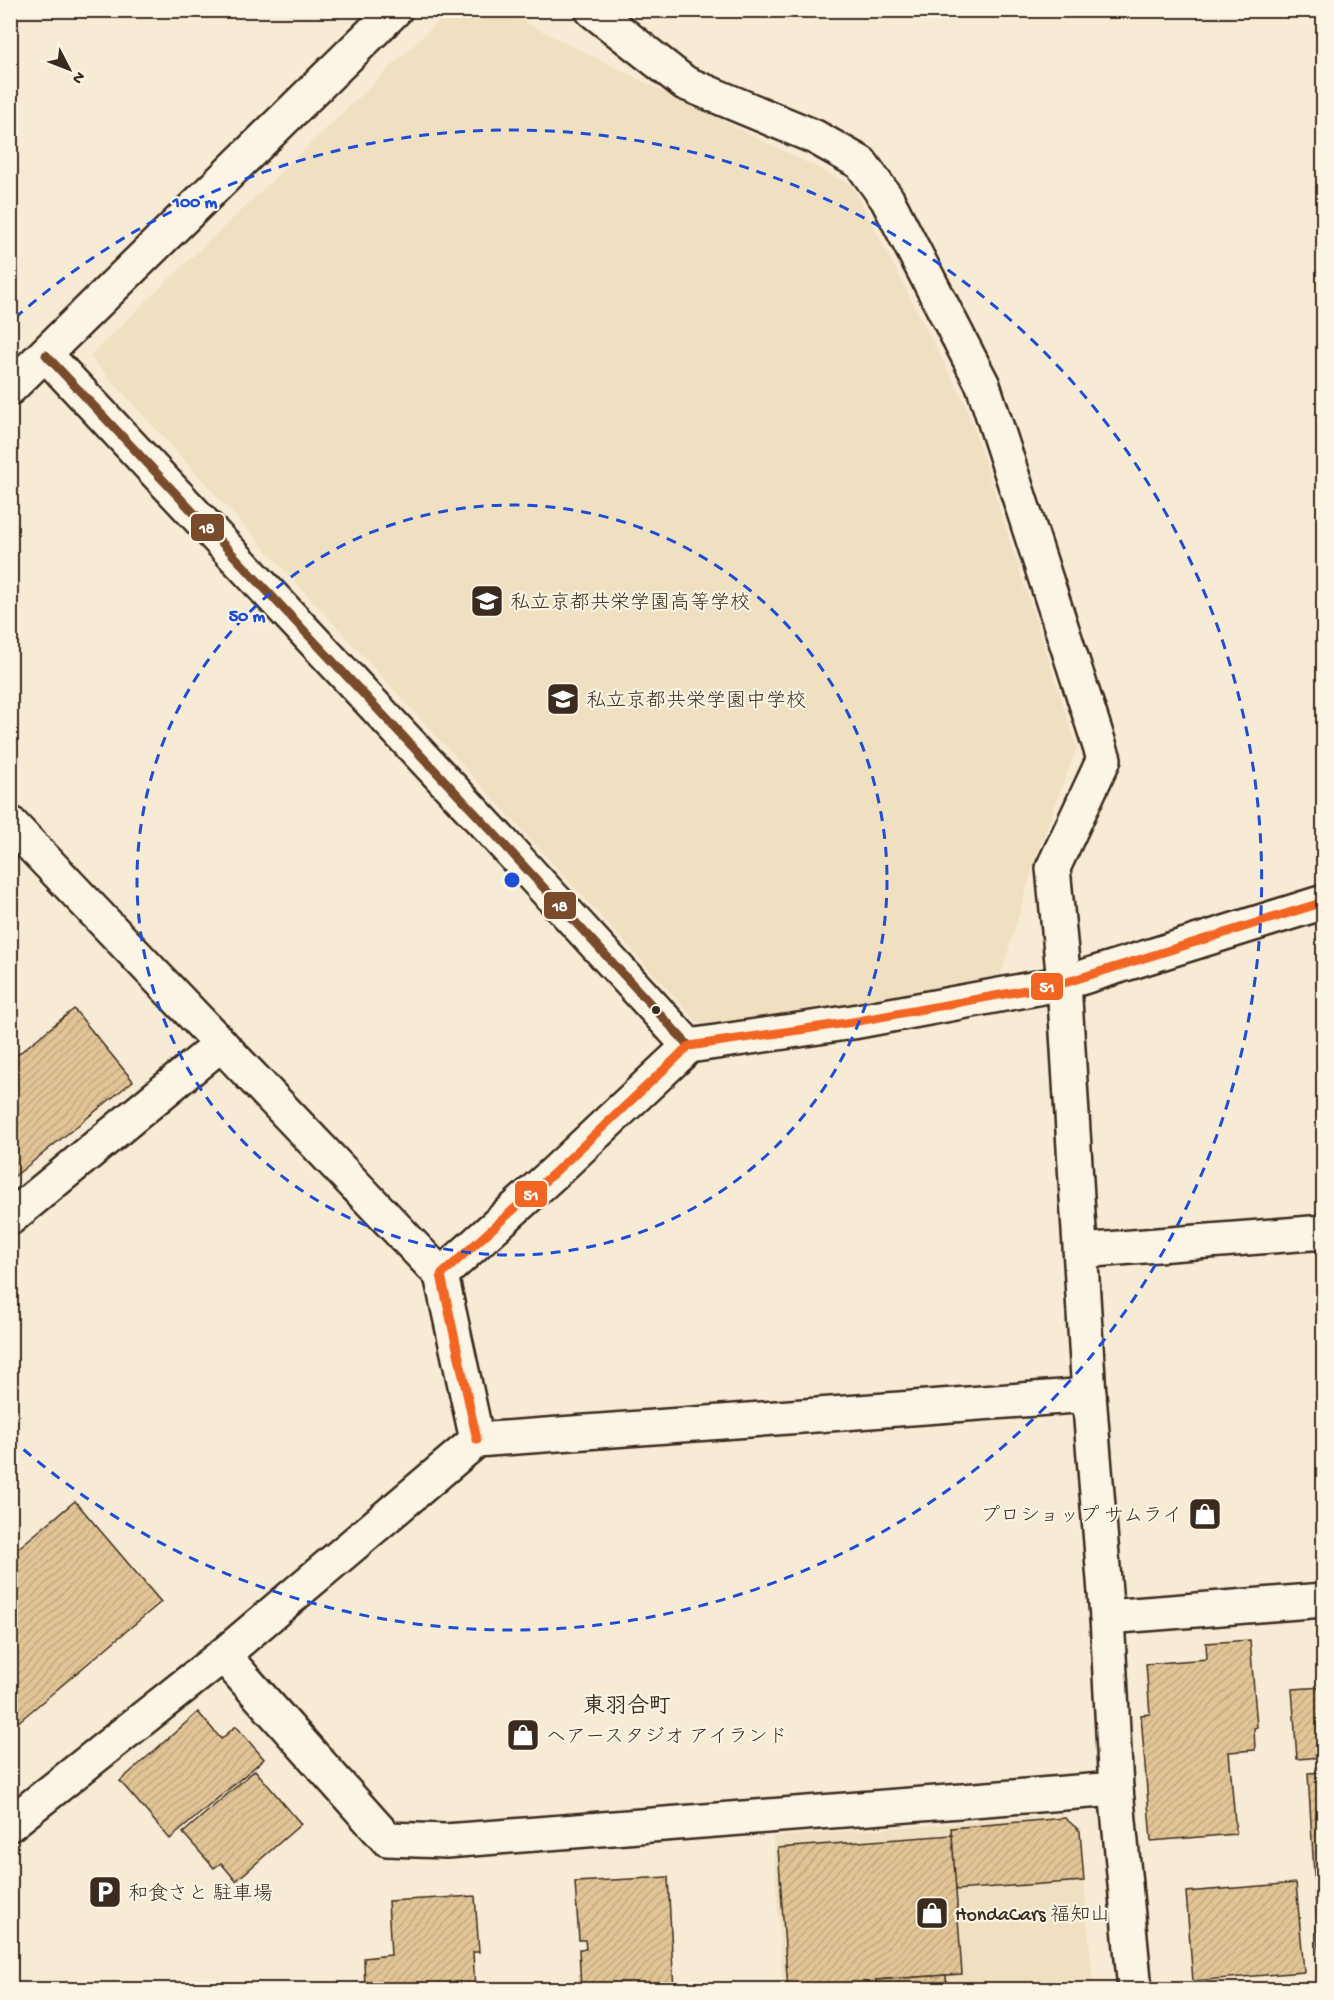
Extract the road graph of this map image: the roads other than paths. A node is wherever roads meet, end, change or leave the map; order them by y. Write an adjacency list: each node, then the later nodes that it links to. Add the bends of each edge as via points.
1 (395, 10): 3 (street)
2 (592, 10): 7 (street, via 685,83 815,137 861,163 886,199 983,386 1104,759 1053,868)
3 (46, 355): 4 (street); 9 (street)
4 (10, 388)
5 (10, 823): 8 (street)
6 (1323, 902): 7 (street)
7 (1065, 983): 9 (street, via 853,1022); 12 (street)
8 (222, 1044): 10 (street); 13 (street)
9 (689, 1046): 13 (street)
10 (10, 1218)
11 (1323, 1232): 12 (street)
12 (1081, 1251): 14 (street)
13 (441, 1275): 15 (street)
14 (1089, 1395): 15 (street); 17 (street)
15 (477, 1440): 18 (street)
16 (1323, 1600): 17 (street)
17 (1107, 1617): 19 (street)
18 (223, 1655): 19 (street, via 387,1839 446,1842); 20 (street)
19 (1116, 1789): 21 (street)
20 (10, 1824)
21 (1135, 1989)

